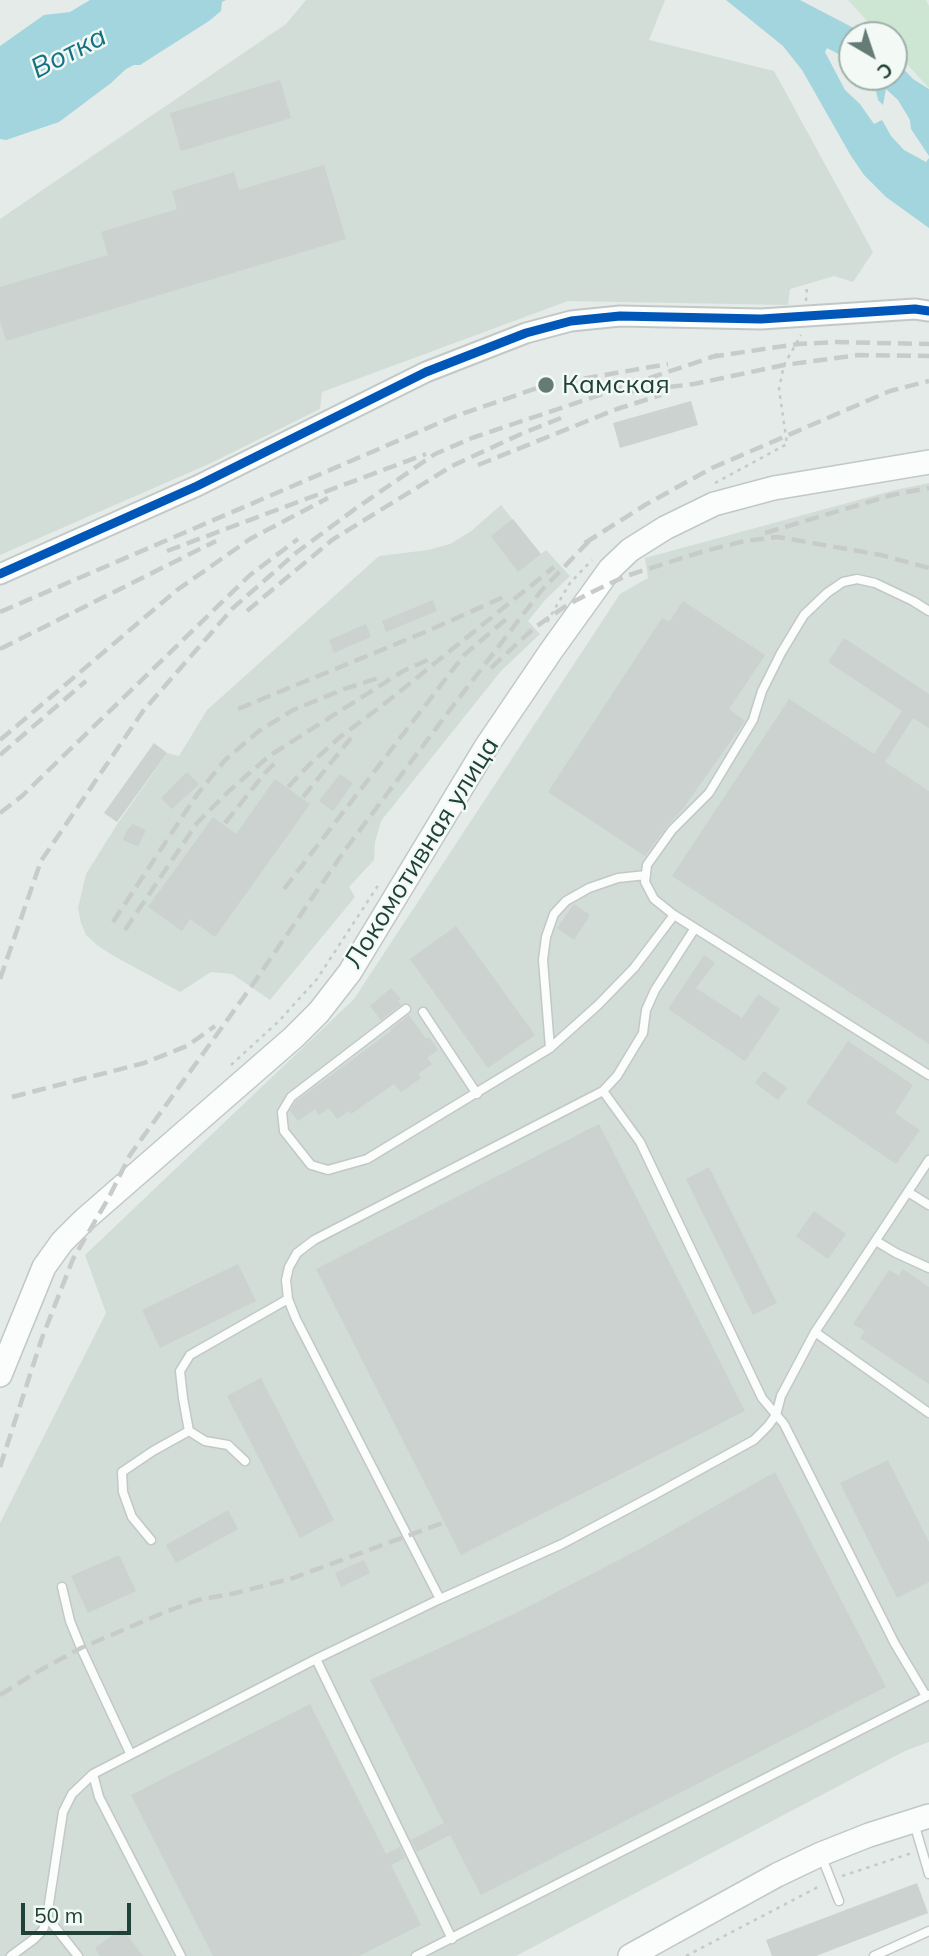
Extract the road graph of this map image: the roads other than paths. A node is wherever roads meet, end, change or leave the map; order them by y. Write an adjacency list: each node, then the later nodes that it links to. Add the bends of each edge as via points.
1 (929, 311): 3 (street, via 761,319 620,316 571,321 526,333 426,372 197,486)
2 (929, 462): 21 (main road, Локомотивная улица, via 774,488 714,505 665,528 610,569 486,747 351,972 294,1037 62,1242 44,1267)
3 (0, 574)
4 (929, 611): 5 (lane, via 876,583 858,579 827,593 804,615 781,653 753,720 709,793 656,850)
5 (646, 875): 6 (lane, via 654,899); 10 (lane, via 589,888 554,914 543,960)
6 (674, 915): 7 (lane); 10 (lane, via 634,968)
7 (695, 928): 11 (lane); 12 (lane, via 655,990 643,1033)
8 (406, 1009): 13 (lane, via 291,1097 282,1112 284,1131 297,1150 311,1166 328,1170 368,1158)
9 (423, 1012): 13 (lane)
10 (550, 1048): 13 (lane)
11 (929, 1075)
12 (603, 1091): 19 (lane, via 314,1240 289,1267); 23 (lane, via 640,1142 762,1398)
13 (477, 1094)
14 (929, 1160): 15 (lane)
15 (908, 1192): 16 (lane); 17 (lane)
16 (929, 1205)
17 (876, 1241): 18 (lane); 20 (lane)
18 (929, 1268)
19 (288, 1299): 24 (lane, via 190,1355 180,1371); 28 (lane)
20 (816, 1332): 22 (lane); 23 (lane, via 781,1396)
21 (0, 1376)
22 (929, 1413)
23 (776, 1415): 28 (lane, via 754,1440 654,1496); 30 (lane, via 895,1644)
24 (189, 1432): 25 (lane, via 228,1445); 26 (lane, via 122,1472 132,1517)
25 (245, 1461)
26 (150, 1540)
27 (62, 1587): 31 (lane, via 70,1621)
28 (440, 1599): 29 (lane)
29 (316, 1659): 31 (lane); 39 (lane)
30 (928, 1696): 39 (lane)
31 (130, 1754): 32 (lane)
32 (93, 1774): 37 (lane, via 72,1794 63,1812); 42 (lane, via 99,1797)
33 (921, 1818): 34 (main road); 35 (lane, via 922,1850)
34 (821, 1854): 36 (lane); 44 (main road)
35 (929, 1874)
36 (839, 1901)
37 (47, 1917): 40 (lane, via 43,1930); 41 (lane)
38 (929, 1931): 45 (lane)
39 (452, 1939): 43 (lane)
40 (11, 1956)
41 (78, 1956)
42 (181, 1956)
43 (416, 1956)
44 (630, 1956)
45 (874, 1956)

